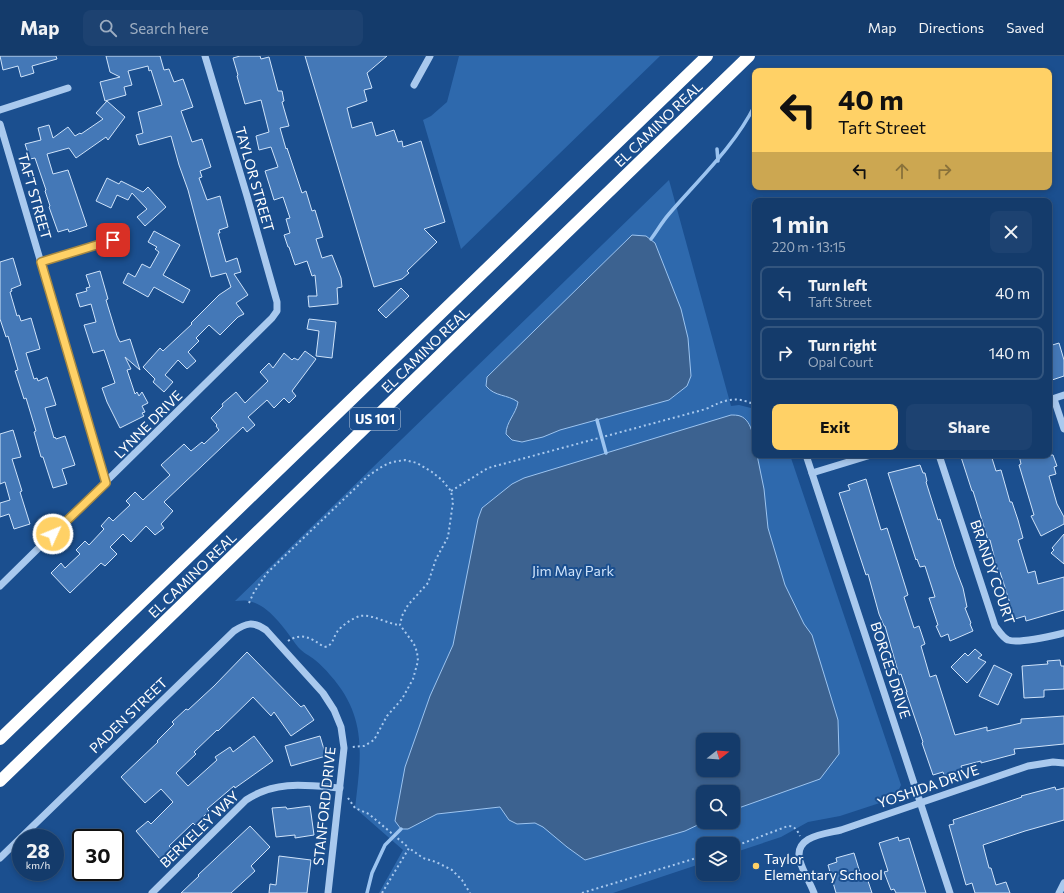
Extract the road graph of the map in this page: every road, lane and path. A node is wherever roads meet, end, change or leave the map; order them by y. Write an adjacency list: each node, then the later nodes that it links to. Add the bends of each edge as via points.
1 (205, 56): 11 (street, TAYLOR STREET, via 254,219 277,302)
2 (430, 56): 5 (street)
3 (707, 56): 28 (highway, EL CAMINO REAL / US 101)
4 (749, 56): 31 (highway, EL CAMINO REAL / US 101)
5 (414, 85)
6 (68, 88): 7 (street)
7 (0, 110)
8 (0, 124): 10 (street, TAFT STREET)
9 (113, 240): 10 (street)
10 (41, 262): 21 (street, TAFT STREET)
11 (277, 311): 21 (street, LYNNE DRIVE)
12 (1064, 395): 13 (street)
13 (1052, 399)
14 (1052, 401): 16 (street)
15 (752, 404): 22 (path, via 737,399 726,400 706,409 488,468)
16 (1064, 429)
17 (807, 458): 20 (street, BORGES DRIVE)
18 (860, 458): 20 (street)
19 (940, 458): 26 (street, BRANDY COURT, via 995,626 1001,635 1008,640 1017,641)
20 (812, 473): 33 (street, BORGES DRIVE)
21 (106, 483): 23 (street, LYNNE DRIVE)
22 (451, 491): 24 (path, via 442,480 417,463 405,460 383,466 368,476 268,573); 25 (path, via 453,502 448,537 436,558 428,583 408,605)
23 (0, 586)
24 (249, 603)
25 (400, 625): 27 (path, via 359,616 338,631 327,646 300,636 293,637); 29 (path, via 414,644 418,661 407,692 387,716 374,740 364,746)
26 (1064, 633)
27 (280, 646): 29 (street, STANFORD DRIVE, via 324,693 341,728); 37 (street, PADEN STREET, via 259,625 250,623 234,631)
28 (0, 739)
29 (344, 748): 32 (street, STANFORD DRIVE)
30 (1064, 763): 33 (street, YOSHIDA DRIVE, via 1028,766)
31 (0, 781)
32 (340, 788): 36 (path, via 356,808 369,814); 40 (street, BERKELEY WAY, via 291,785 278,786 257,793 246,800); 41 (street, STANFORD DRIVE)
33 (921, 802): 34 (street, YOSHIDA DRIVE); 46 (street, BORGES DRIVE)
34 (803, 842): 35 (path, via 798,830 788,826); 45 (street, via 798,850 800,861)
35 (740, 844)
36 (408, 847): 42 (path); 43 (path, via 423,858 452,870)
37 (0, 858)
38 (696, 858): 44 (path)
39 (1064, 883): 47 (street)
40 (152, 893)
41 (328, 893)
42 (382, 893)
43 (470, 893)
44 (582, 893)
45 (814, 893)
46 (950, 893)
47 (1060, 893)

